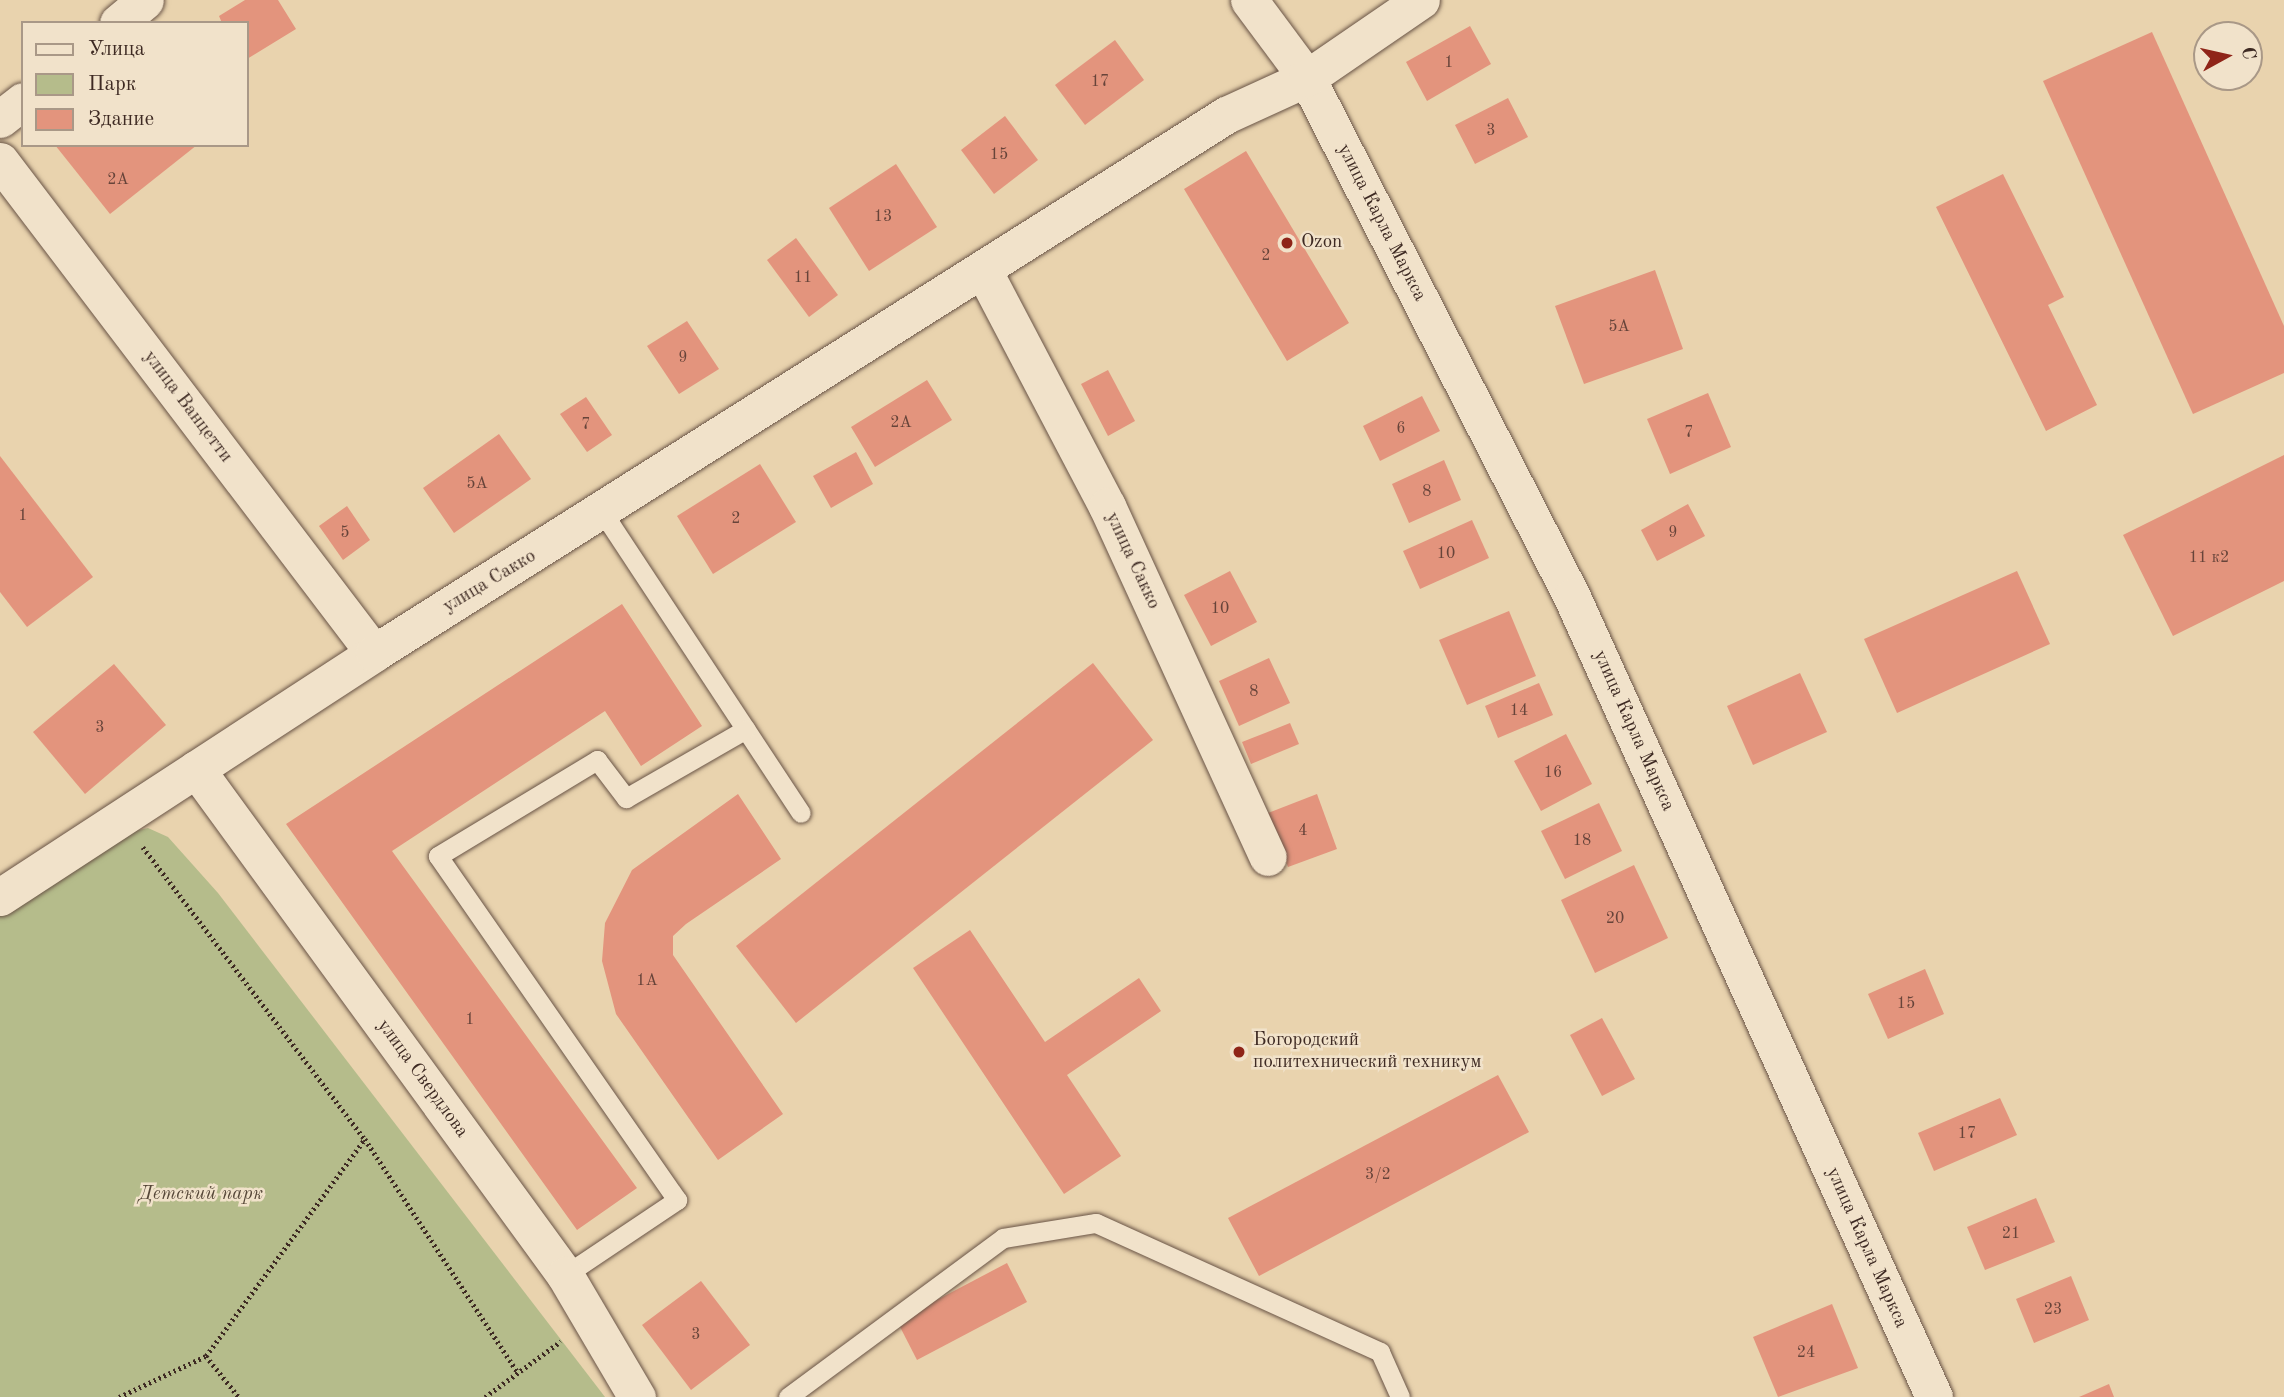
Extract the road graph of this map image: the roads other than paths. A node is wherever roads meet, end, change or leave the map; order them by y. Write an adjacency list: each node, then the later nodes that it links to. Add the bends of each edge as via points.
1 (145, 0): 4 (street)
2 (1249, 0): 5 (street, улица Карла Маркса)
3 (1421, 0): 5 (street, улица Сакко)
4 (120, 21)
5 (1307, 78): 9 (street, улица Сакко, via 1226,115); 21 (street, улица Карла Маркса, via 1572,597)
6 (21, 103): 7 (street)
7 (0, 119)
8 (0, 161): 11 (street, улица Ванцетти)
9 (983, 270): 10 (street, улица Сакко); 15 (street, улица Сакко, via 1107,506)
10 (603, 513): 11 (street, улица Сакко); 12 (lane)
11 (374, 653): 13 (street, улица Сакко)
12 (746, 729): 14 (lane); 17 (lane, via 626,798 597,760 438,856 677,1200)
13 (196, 769): 16 (street, улица Сакко); 17 (street, улица Свердлова)
14 (801, 813)
15 (1268, 857)
16 (0, 897)
17 (565, 1275): 18 (street, улица Свердлова)
18 (637, 1397)
19 (788, 1397): 20 (lane, via 1003,1238 1096,1223 1380,1352)
20 (1400, 1397)
21 (1934, 1397)

